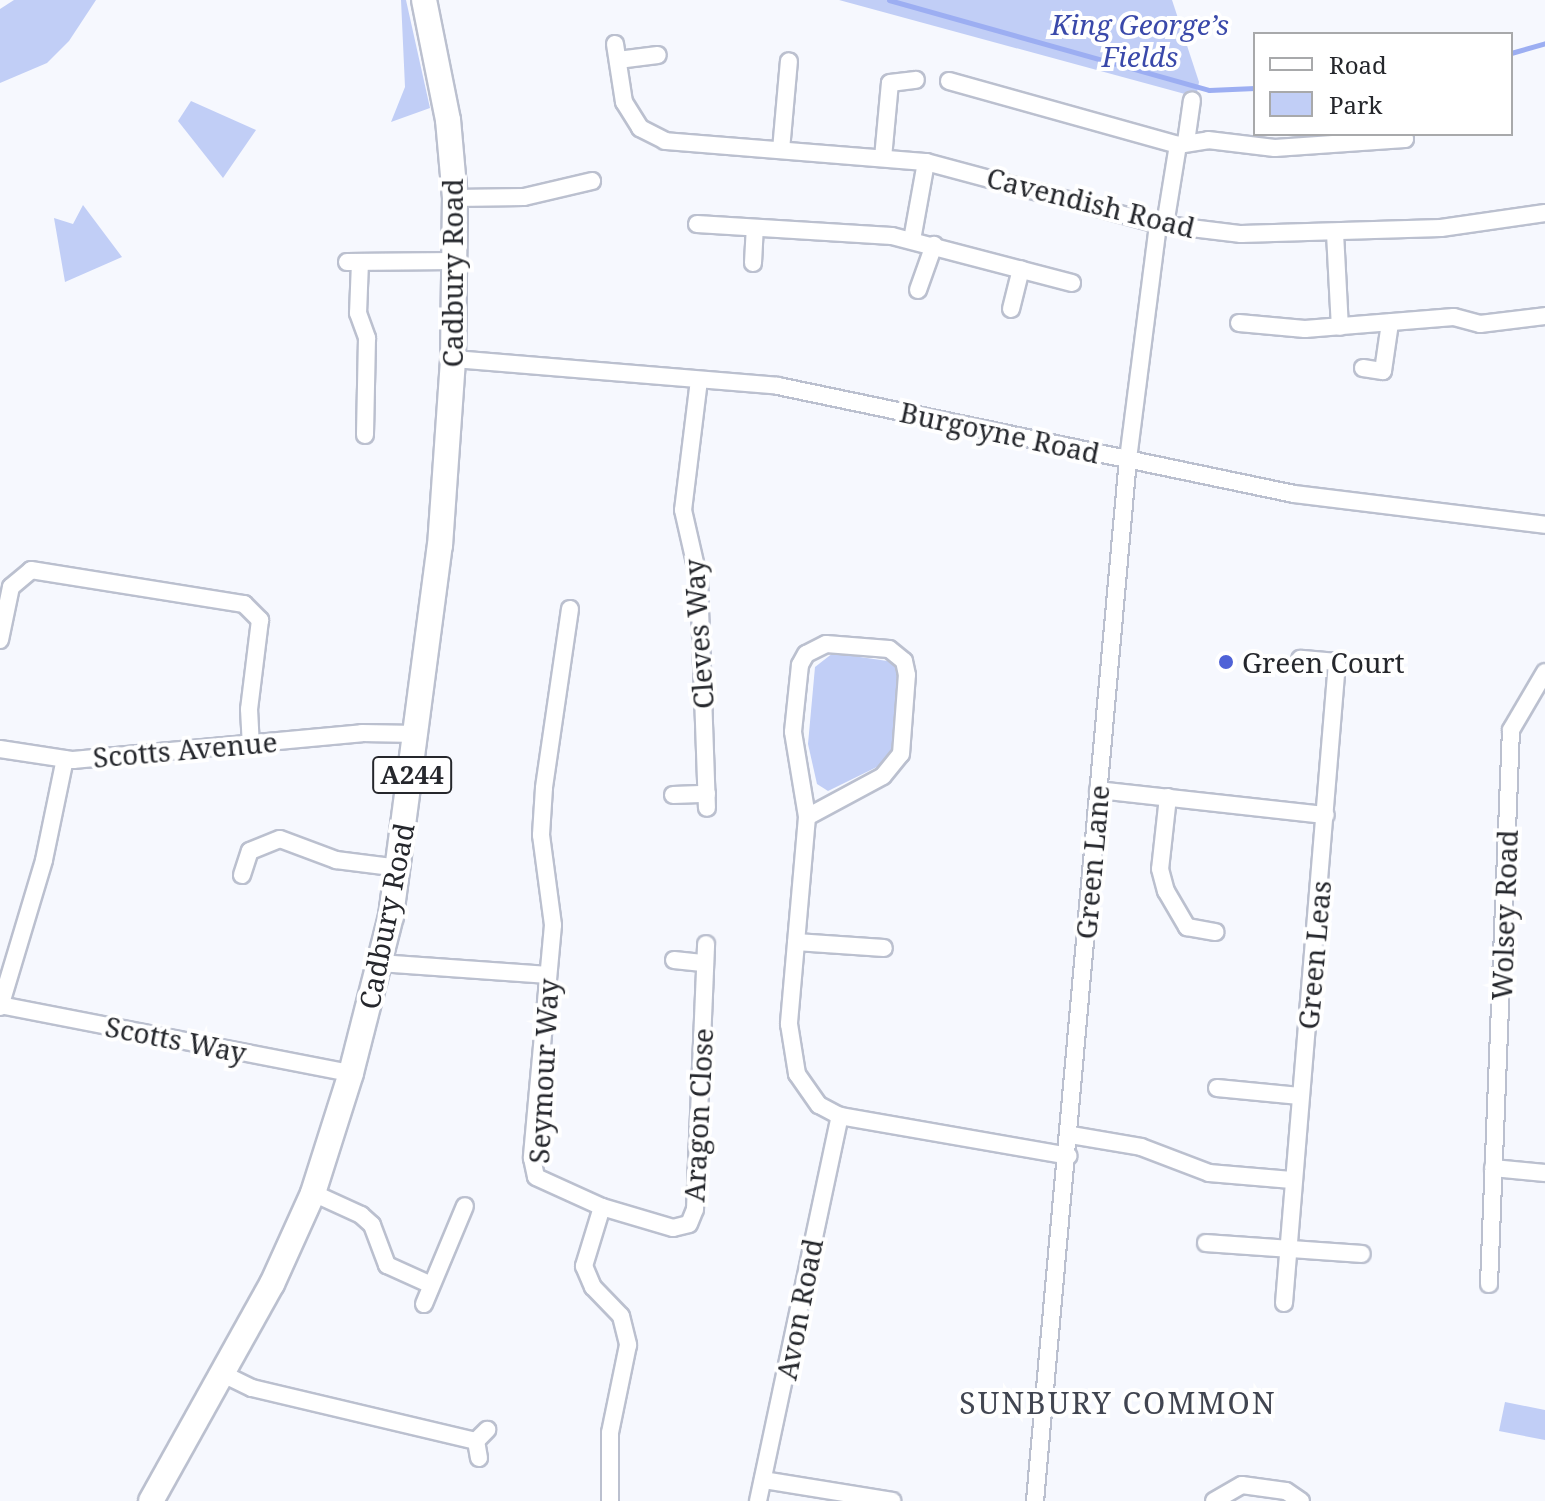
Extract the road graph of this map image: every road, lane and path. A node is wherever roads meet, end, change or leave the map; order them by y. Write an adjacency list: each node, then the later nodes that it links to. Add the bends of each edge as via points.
1 (424, 0): 13 (main road, Cadbury Road / A244, via 448,120)
2 (658, 55): 9 (street, Cavendish Road, via 616,52 624,102 640,128 685,144)
3 (789, 61): 9 (street)
4 (916, 80): 10 (street, via 890,83)
5 (949, 81): 8 (street)
6 (1192, 100): 8 (street, Green Lane)
7 (1404, 136): 8 (street, via 1275,148)
8 (1182, 143): 16 (street, Green Lane)
9 (781, 150): 10 (street, Cavendish Road)
10 (883, 158): 11 (street, Cavendish Road)
11 (926, 162): 16 (street, Cavendish Road); 19 (street)
12 (592, 181): 13 (street, via 524,197)
13 (455, 198): 21 (main road, Cadbury Road / A244)
14 (1545, 213): 18 (street, Cavendish Road, via 1441,228)
15 (697, 224): 17 (street)
16 (1161, 224): 18 (street, Cavendish Road, via 1241,234); 35 (street, Green Lane)
17 (755, 228): 19 (street); 22 (street)
18 (1335, 233): 30 (street)
19 (912, 240): 20 (street)
20 (934, 245): 23 (street); 25 (street)
21 (455, 261): 31 (main road, Cadbury Road / A244); 34 (street, via 353,262 358,313 367,338)
22 (753, 263)
23 (1021, 269): 24 (street); 26 (street)
24 (1072, 283)
25 (918, 290)
26 (1011, 309)
27 (1545, 316): 29 (street, via 1480,324 1454,317)
28 (1239, 323): 30 (street)
29 (1390, 323): 30 (street); 32 (street, via 1383,371)
30 (1340, 327)
31 (453, 359): 33 (street, Burgoyne Road); 43 (main road, Cadbury Road / A244, via 440,546)
32 (1363, 368)
33 (699, 380): 35 (street, Burgoyne Road, via 778,386); 48 (street, Cleves Way, via 683,510 699,580 707,801)
34 (365, 435)
35 (1128, 459): 36 (street, Burgoyne Road, via 1294,494); 47 (street, Green Lane)
36 (1545, 525)
37 (570, 609): 38 (street, Seymour Way)
38 (567, 631): 39 (street); 61 (street, Seymour Way, via 541,835 552,902)
39 (586, 633)
40 (0, 640): 44 (street, via 11,587 31,570 244,604 260,620 249,709)
41 (1300, 659): 50 (street, Green Leas, via 1337,662)
42 (1545, 672): 69 (street, Wolsey Road, via 1511,730)
43 (418, 734): 44 (street, Scotts Avenue, via 362,733); 52 (main road, Cadbury Road / A244)
44 (251, 743): 46 (street, Scotts Avenue)
45 (0, 749): 46 (street)
46 (65, 759): 62 (street, Scotts Avenue, via 44,860)
47 (1098, 790): 49 (street); 67 (street, Green Lane)
48 (673, 795)
49 (1168, 797): 50 (street); 54 (street, via 1160,869 1166,891 1187,927)
50 (1326, 815): 65 (street, Green Leas)
51 (807, 817): 51 (street, via 793,732 800,665 806,654 826,644 889,649 904,661 907,675 901,754 883,776); 55 (street)
52 (399, 868): 53 (street, via 336,860 280,839 250,851); 59 (main road, Cadbury Road / A244)
53 (242, 875)
54 (1216, 932)
55 (796, 942): 57 (street); 66 (street, via 789,1024 792,1058 807,1091)
56 (706, 944): 60 (street, Aragon Close)
57 (884, 948)
58 (674, 960): 60 (street)
59 (380, 963): 61 (street); 63 (main road, Cadbury Road / A244)
60 (705, 963): 74 (street, Aragon Close, via 695,1209 689,1224 673,1228)
61 (548, 975): 74 (street, Seymour Way, via 532,1158 536,1177)
62 (0, 1006): 63 (street, Scotts Way)
63 (351, 1073): 72 (main road, Cadbury Road / A244)
64 (1217, 1088): 65 (street)
65 (1300, 1096): 71 (street, Green Leas)
66 (840, 1116): 68 (street); 84 (street, Avon Road)
67 (1071, 1135): 68 (street, Green Lane); 71 (street, via 1133,1145 1209,1173)
68 (1069, 1156): 89 (street, Green Lane)
69 (1493, 1168): 70 (street); 78 (street, Wolsey Road)
70 (1545, 1173)
71 (1292, 1180): 76 (street, Green Leas)
72 (313, 1193): 79 (street, via 361,1215 372,1225 387,1265); 82 (main road, Cadbury Road / A244)
73 (465, 1206): 79 (street)
74 (602, 1207): 86 (street, via 584,1266 593,1287 621,1316 628,1345 610,1433)
75 (1206, 1243): 76 (street)
76 (1289, 1249): 77 (street); 80 (street, Green Leas)
77 (1362, 1254)
78 (1489, 1284)
79 (431, 1285): 81 (street)
80 (1284, 1303)
81 (424, 1304)
82 (223, 1374): 83 (street, via 252,1388); 85 (main road, Cadbury Road / A244)
83 (481, 1443)
84 (763, 1480): 87 (street, Avon Road); 88 (street)
85 (159, 1498)
86 (610, 1501)
87 (758, 1501)
88 (892, 1501)
89 (1035, 1501)
90 (1214, 1501): 91 (street, via 1242,1485 1286,1491)
91 (1301, 1501)

